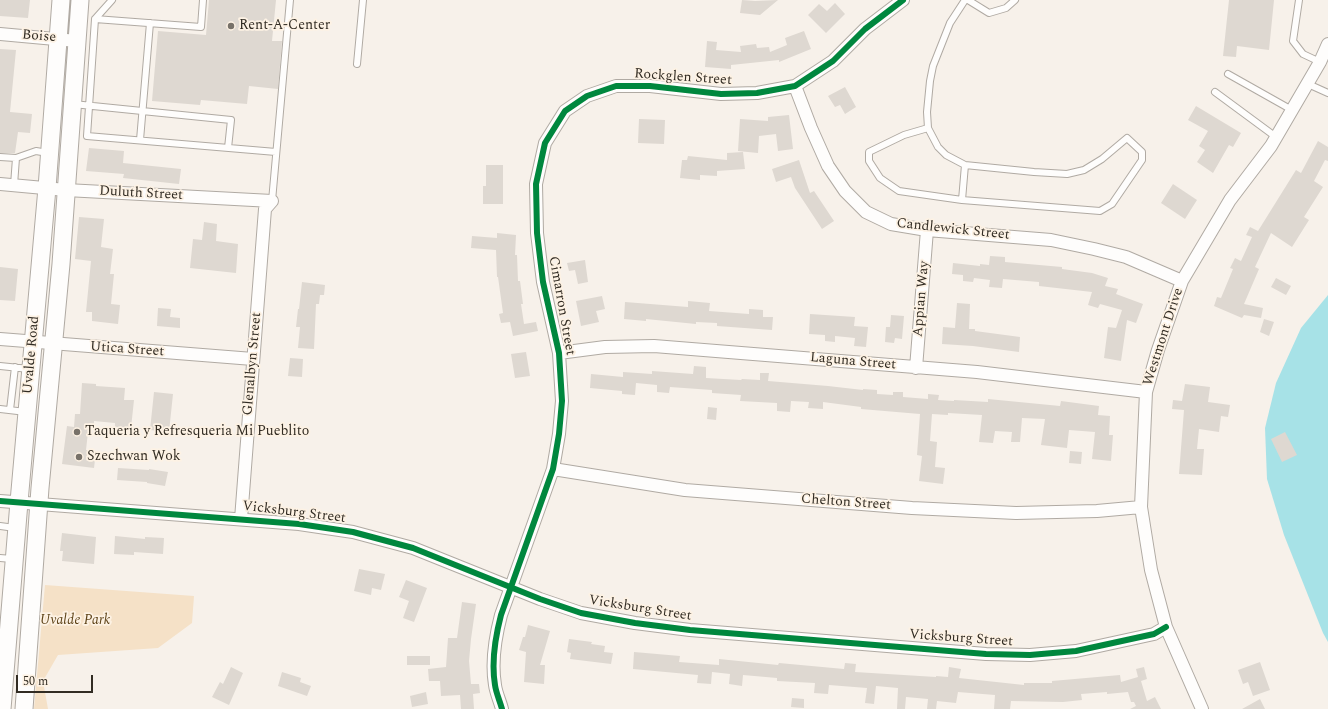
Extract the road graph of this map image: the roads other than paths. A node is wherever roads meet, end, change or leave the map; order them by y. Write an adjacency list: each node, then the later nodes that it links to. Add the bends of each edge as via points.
1 (61, 0): 14 (main road, Uvalde Road)
2 (80, 0): 15 (main road, Uvalde Road)
3 (112, 0): 11 (lane)
4 (204, 0): 12 (lane, via 201,28)
5 (290, 0): 34 (lane)
6 (363, 0): 19 (lane)
7 (903, 0): 22 (street, Rockglen Street, via 866,29 833,61)
8 (966, 0): 9 (lane, via 989,13 1006,8); 30 (lane, via 950,23 933,66)
9 (1015, 0)
10 (1299, 0): 18 (lane, via 1293,41 1303,54)
11 (95, 19): 12 (lane); 17 (lane)
12 (150, 23): 29 (lane)
13 (0, 34): 14 (street, Boise)
14 (58, 39): 15 (street, Boise); 35 (main road, Uvalde Road)
15 (77, 41): 17 (lane); 26 (main road, Uvalde Road)
16 (1328, 44): 18 (street, Westmont Drive)
17 (94, 45): 27 (lane)
18 (1320, 62): 21 (street, Westmont Drive)
19 (357, 64)
20 (1228, 74): 28 (lane)
21 (1308, 84): 25 (lane); 28 (street, Westmont Drive)
22 (796, 86): 23 (street, Rockglen Street, via 757,93 721,94 650,86 616,86); 45 (street, Candlewick Street, via 811,128 845,191 866,212 891,224)
23 (600, 91): 50 (street, Cimarron Street, via 586,96 566,111 545,143 536,184 537,233 543,282)
24 (1214, 92): 31 (lane)
25 (1328, 93)
26 (72, 104): 27 (lane); 42 (main road, Uvalde Road)
27 (89, 106): 29 (lane); 32 (lane, via 87,136)
28 (1292, 110): 31 (street, Westmont Drive)
29 (142, 111): 32 (lane); 33 (lane, via 231,120)
30 (928, 128): 38 (lane, via 938,147 946,155); 43 (lane, via 904,135 869,152 869,161 880,178 898,191)
31 (1276, 137): 46 (street, Westmont Drive, via 1230,200)
32 (140, 140): 33 (lane)
33 (228, 148): 34 (lane)
34 (276, 152): 44 (lane)
35 (49, 154): 37 (lane, via 36,151); 41 (main road, Uvalde Road)
36 (0, 157): 37 (lane)
37 (16, 158): 40 (lane)
38 (965, 165): 43 (lane); 43 (lane, via 1067,174 1084,170 1127,138 1142,152 1142,160 1112,204 1100,211)
39 (0, 184): 40 (street, Duluth Street)
40 (14, 185): 41 (street, Duluth Street)
41 (47, 188): 42 (street, Duluth Street); 48 (main road, Uvalde Road)
42 (66, 190): 44 (street, Duluth Street); 49 (main road, Uvalde Road)
43 (962, 200)
44 (269, 205): 51 (street, Glenalbyn Street)
45 (927, 230): 46 (street, Candlewick Street, via 1058,242 1126,257); 54 (street, Appian Way)
46 (1182, 281): 55 (street, Westmont Drive)
47 (0, 339): 48 (street, Utica Street)
48 (33, 342): 49 (street, Utica Street); 53 (main road, Uvalde Road)
49 (52, 344): 51 (street, Utica Street); 62 (main road, Uvalde Road)
50 (559, 353): 54 (street, Laguna Street, via 605,347 654,346); 59 (street, Cimarron Street, via 562,402)
51 (253, 360): 64 (street, Glenalbyn Street)
52 (0, 366): 53 (lane)
53 (23, 368): 57 (lane); 58 (main road, Uvalde Road)
54 (916, 368): 55 (street, Laguna Street, via 977,372)
55 (1146, 392): 63 (street, Westmont Drive)
56 (0, 409): 57 (lane)
57 (10, 410): 58 (lane)
58 (27, 412): 61 (main road, Uvalde Road)
59 (553, 469): 63 (street, Chelton Street, via 685,490 912,508 1016,513); 68 (street, Cimarron Street)
60 (0, 500): 61 (street, Vicksburg Street)
61 (19, 502): 62 (street, Vicksburg Street); 66 (main road, Uvalde Road)
62 (38, 504): 64 (street, Vicksburg Street); 71 (main road, Uvalde Road)
63 (1141, 507): 69 (street, Westmont Drive, via 1151,570)
64 (241, 519): 68 (street, Vicksburg Street, via 354,532 413,548)
65 (0, 526): 66 (lane)
66 (17, 528): 67 (main road, Uvalde Road)
67 (7, 559): 70 (main road, Uvalde Road)
68 (511, 587): 69 (street, Vicksburg Street, via 581,613 635,624 986,654 1030,655 1076,651 1154,634); 72 (street, Cimarron Street, via 496,635 493,658 495,685)
69 (1166, 627): 73 (street, Westmont Drive)
70 (2, 709)
71 (24, 709)
72 (502, 709)
73 (1202, 709)

